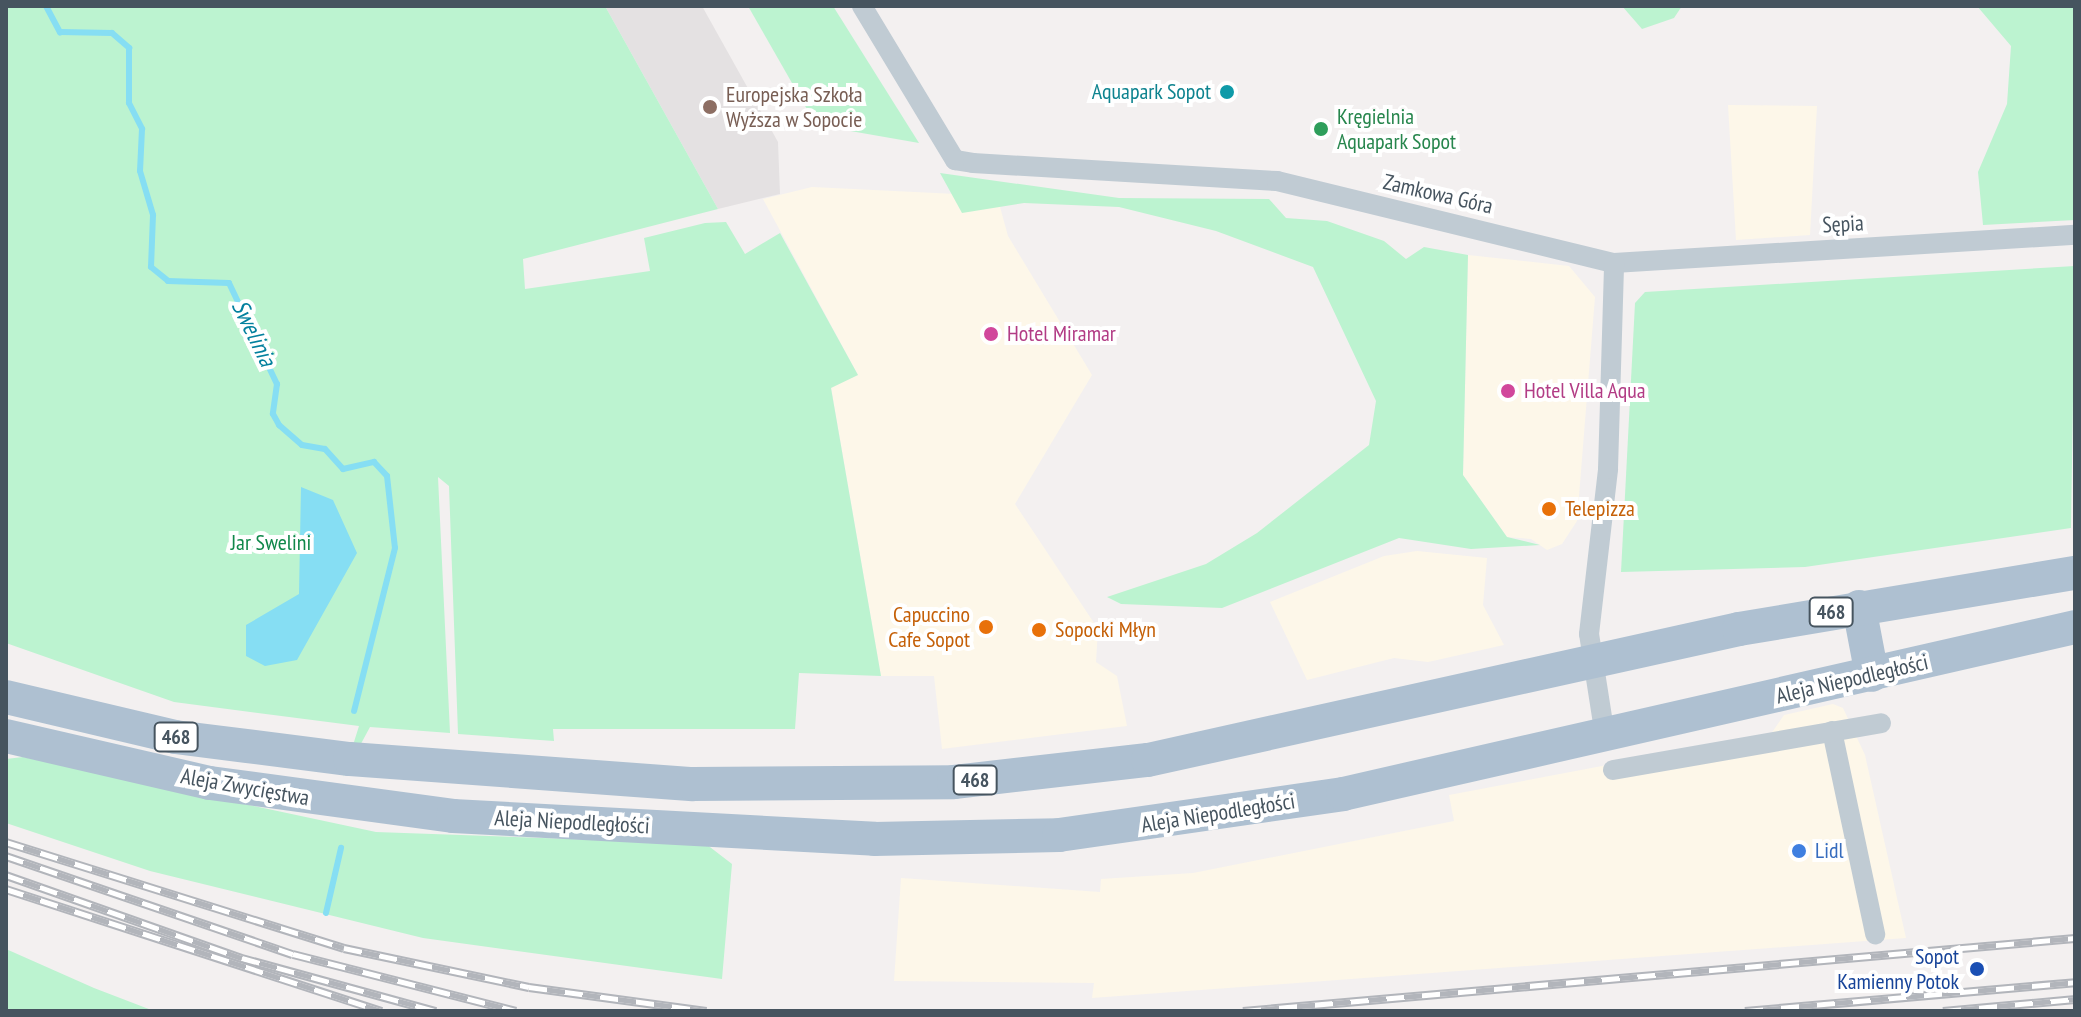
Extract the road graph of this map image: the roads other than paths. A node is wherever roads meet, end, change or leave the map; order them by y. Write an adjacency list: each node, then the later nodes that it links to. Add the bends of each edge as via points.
1 (862, 6): 3 (street, Zamkowa Góra, via 955,160 1277,181)
2 (2075, 235): 3 (street, Sępia)
3 (1614, 263): 7 (street, via 1608,469)
4 (2075, 573): 5 (main road, Aleja Niepodległości / 468)
5 (1859, 607): 7 (main road, Aleja Niepodległości / 468); 8 (main road)
6 (2075, 627): 8 (main road, Aleja Niepodległości / 468)
7 (1590, 662): 13 (street); 14 (main road, Aleja Niepodległości / 468, via 1148,760 954,782 693,784)
8 (1872, 675): 13 (main road, Aleja Niepodległości / 468)
9 (6, 697): 14 (main road, Aleja Zwycięstwa / 468, via 175,737)
10 (1881, 723): 11 (street)
11 (1832, 731): 15 (street); 17 (street)
12 (6, 736): 16 (main road, Aleja Zwycięstwa / 468)
13 (1605, 736): 16 (main road, Aleja Niepodległości / 468, via 1343,794 1059,835 874,839)
14 (350, 759)
15 (1613, 770)
16 (344, 805)
17 (1875, 934)

